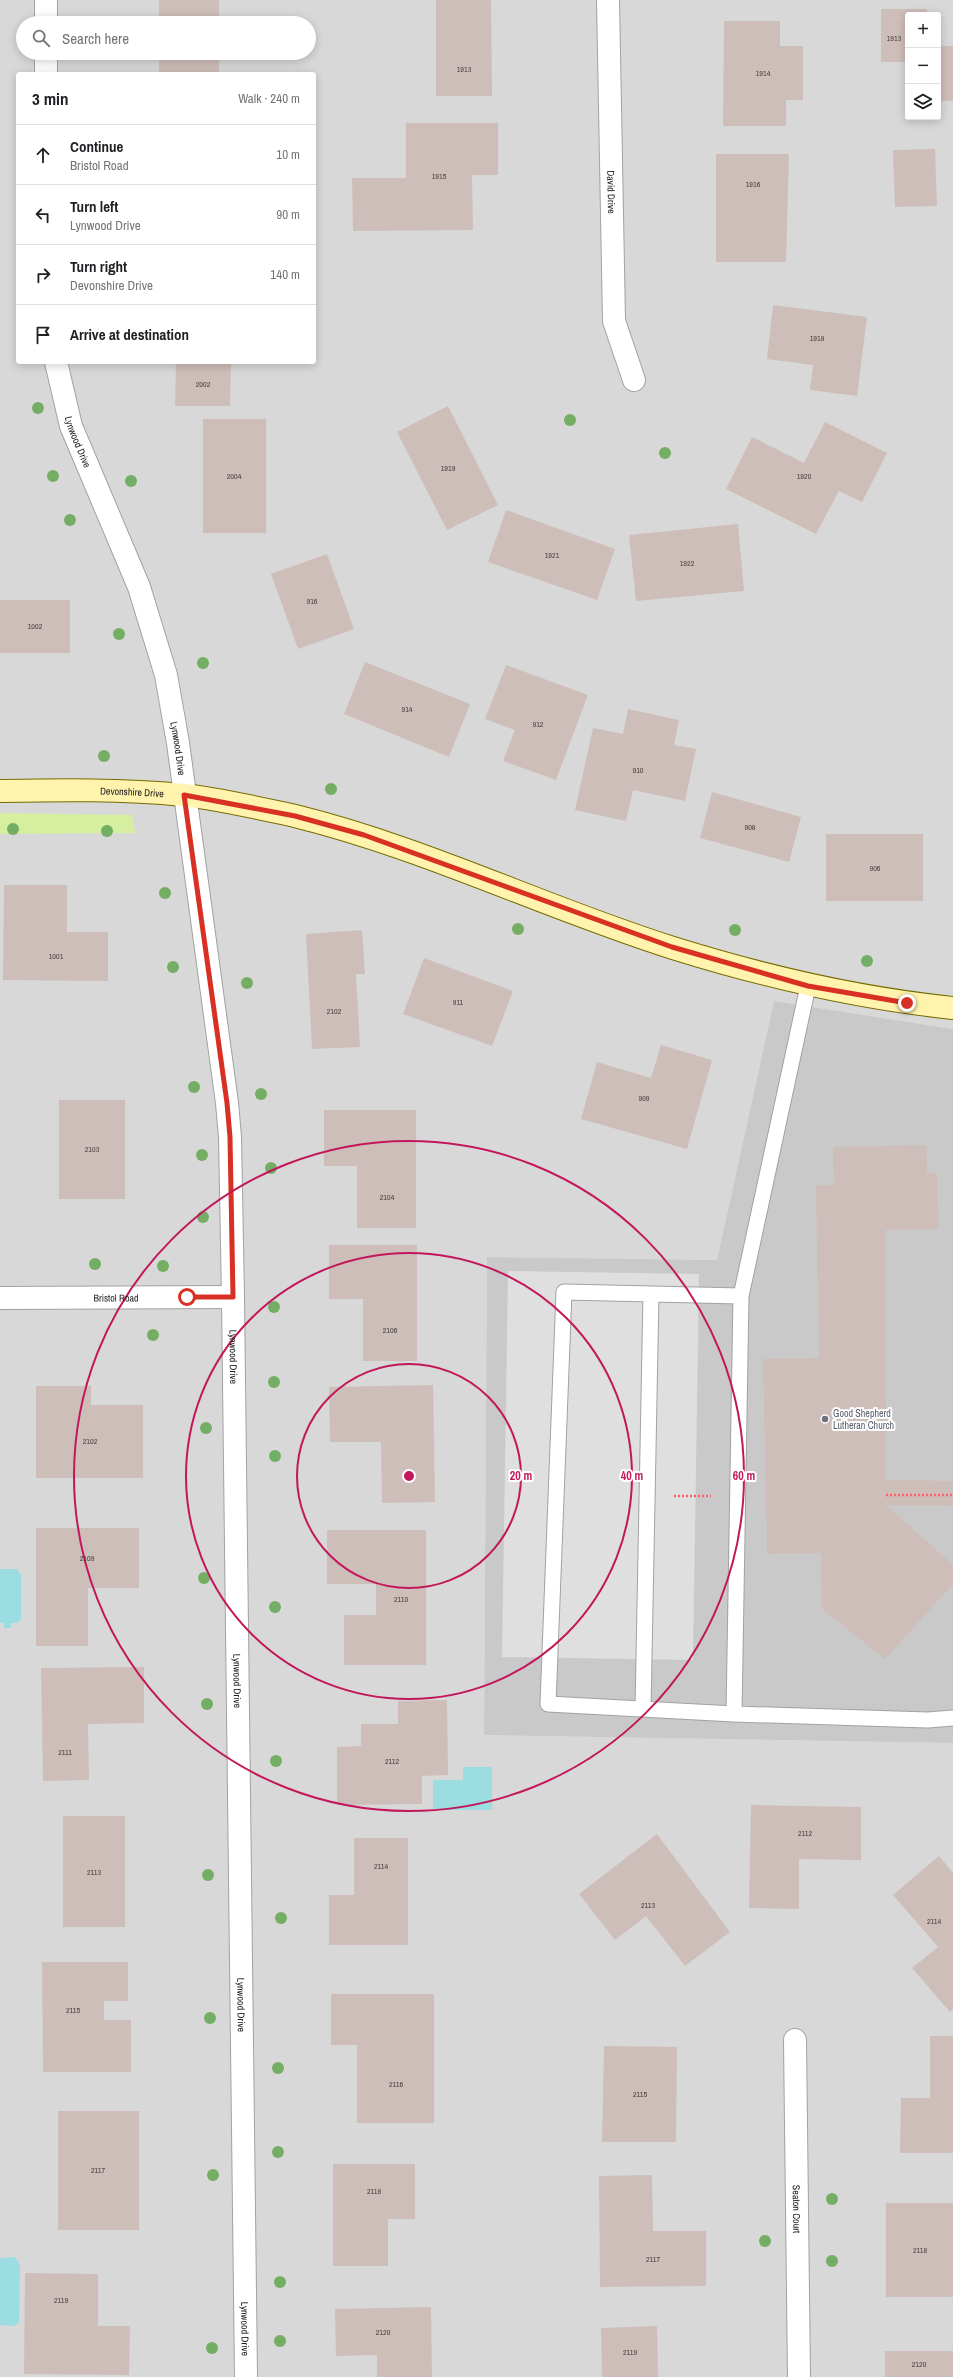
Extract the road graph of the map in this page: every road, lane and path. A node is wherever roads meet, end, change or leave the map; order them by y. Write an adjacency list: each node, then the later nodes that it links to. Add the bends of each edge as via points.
1 (46, 0): 3 (street)
2 (608, 0): 7 (street, David Drive, via 614,321)
3 (46, 16)
4 (46, 60): 5 (street)
5 (46, 72)
6 (56, 364): 9 (street, Lynwood Drive, via 70,426 139,587 166,675)
7 (634, 380)
8 (0, 791): 9 (street, Devonshire Drive)
9 (184, 795): 10 (street, Devonshire Drive, via 295,816 364,835 672,947); 14 (street, Lynwood Drive, via 227,1103)
10 (808, 986): 11 (street, Devonshire Drive); 13 (lane)
11 (953, 1008)
12 (651, 1294): 13 (lane); 18 (lane); 20 (lane, via 564,1292 548,1704)
13 (741, 1296): 19 (lane)
14 (233, 1297): 15 (street, Bristol Road); 24 (street, Lynwood Drive)
15 (0, 1298)
16 (886, 1495): 17 (path)
17 (953, 1495)
18 (647, 1496): 19 (path); 20 (lane)
19 (738, 1496): 21 (lane)
20 (644, 1709): 21 (lane)
21 (734, 1714): 22 (lane, via 928,1720)
22 (953, 1718)
23 (795, 2040): 25 (street, Seaton Court)
24 (246, 2377)
25 (799, 2377)

